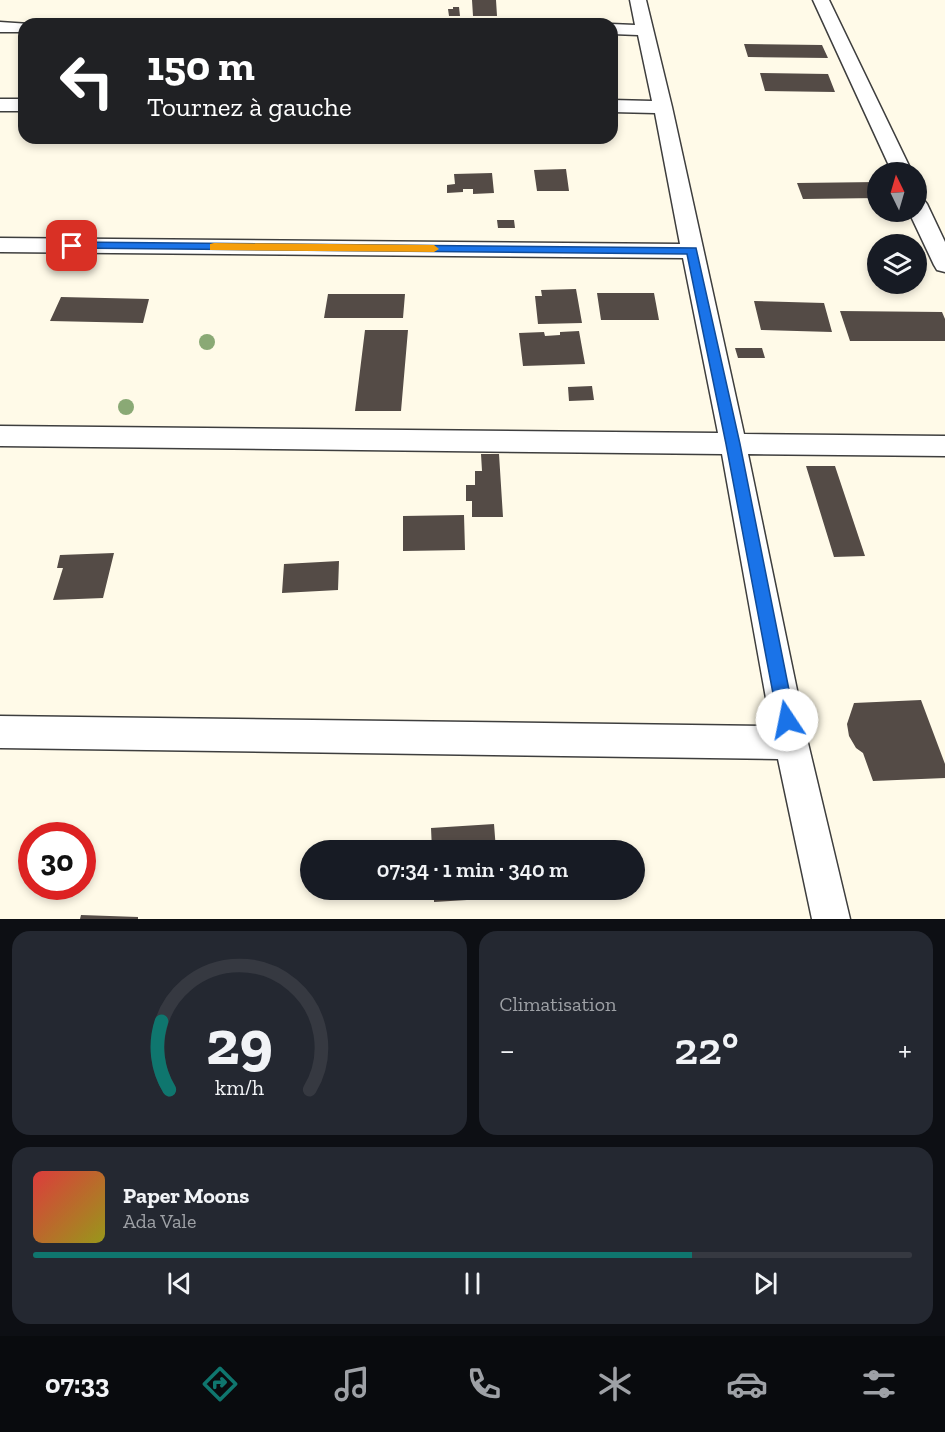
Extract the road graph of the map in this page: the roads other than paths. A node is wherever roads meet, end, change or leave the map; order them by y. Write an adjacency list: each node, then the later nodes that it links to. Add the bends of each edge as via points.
1 (638, 0): 6 (street)
2 (822, 0): 11 (street)
3 (0, 27): 4 (street)
4 (18, 27)
5 (618, 29): 6 (street)
6 (644, 30): 10 (street)
7 (0, 105): 8 (street)
8 (18, 105)
9 (618, 106): 10 (street)
10 (663, 107): 14 (street)
11 (897, 162)
12 (925, 222): 15 (street)
13 (0, 245): 14 (street)
14 (692, 251): 17 (street)
15 (945, 265)
16 (0, 436): 17 (street)
17 (733, 444): 18 (street); 20 (street)
18 (945, 446)
19 (0, 732): 20 (street)
20 (791, 743): 21 (street)
21 (831, 919)

